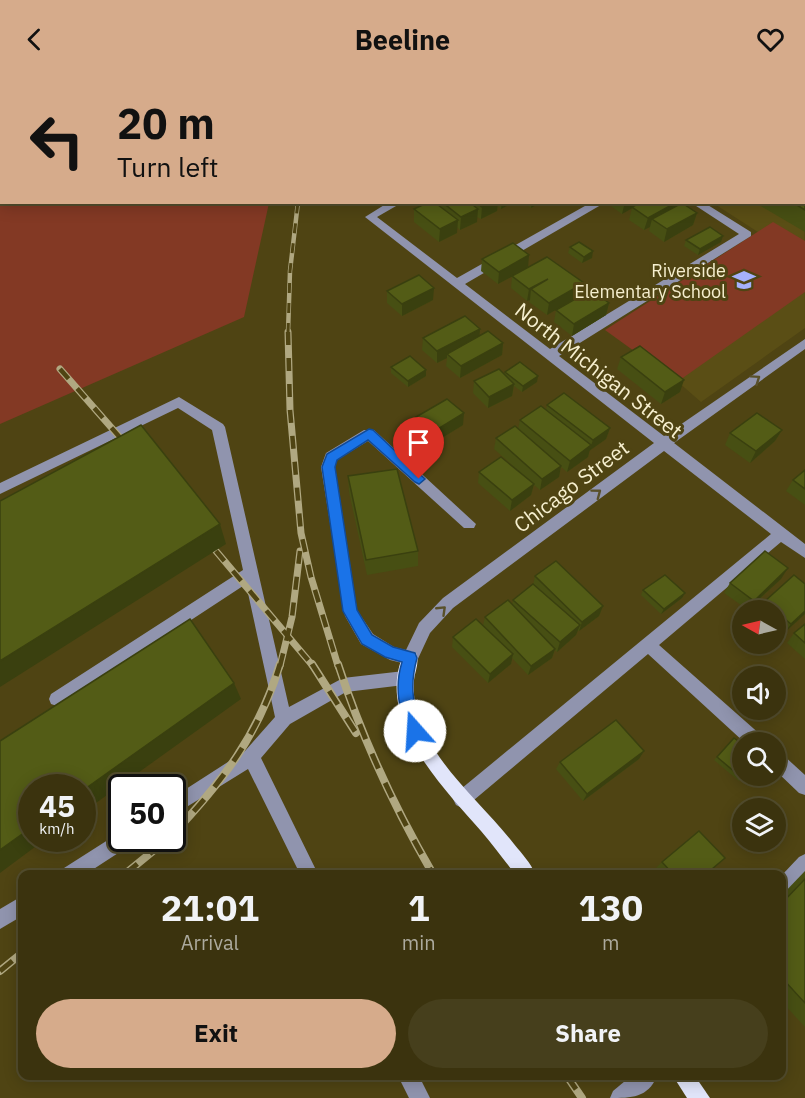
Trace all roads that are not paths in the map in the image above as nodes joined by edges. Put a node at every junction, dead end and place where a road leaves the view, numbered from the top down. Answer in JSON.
{"nodes":[{"id":1,"x":394,"y":204,"type":"edge"},
{"id":2,"x":597,"y":204,"type":"edge"},
{"id":3,"x":698,"y":204,"type":"edge"},
{"id":4,"x":456,"y":284,"type":"junction"},
{"id":5,"x":805,"y":343,"type":"edge"},
{"id":6,"x":549,"y":356,"type":"junction"},
{"id":7,"x":663,"y":444,"type":"junction"},
{"id":8,"x":0,"y":489,"type":"edge"},
{"id":9,"x":469,"y":524,"type":"dead end"},
{"id":10,"x":781,"y":534,"type":"junction"},
{"id":11,"x":803,"y":548,"type":"edge"},
{"id":12,"x":251,"y":573,"type":"junction"},
{"id":13,"x":647,"y":644,"type":"junction"},
{"id":14,"x":410,"y":658,"type":"junction"},
{"id":15,"x":404,"y":678,"type":"junction"},
{"id":16,"x":57,"y":699,"type":"dead end"},
{"id":17,"x":284,"y":719,"type":"junction"},
{"id":18,"x":745,"y":732,"type":"edge"},
{"id":19,"x":251,"y":756,"type":"junction"},
{"id":20,"x":786,"y":769,"type":"edge"},
{"id":21,"x":805,"y":787,"type":"edge"},
{"id":22,"x":186,"y":799,"type":"edge"},
{"id":23,"x":462,"y":799,"type":"junction"},
{"id":24,"x":108,"y":850,"type":"edge"},
{"id":25,"x":805,"y":863,"type":"edge"},
{"id":26,"x":76,"y":870,"type":"edge"},
{"id":27,"x":307,"y":870,"type":"edge"},
{"id":28,"x":523,"y":870,"type":"edge"},
{"id":29,"x":786,"y":884,"type":"edge"},
{"id":30,"x":18,"y":908,"type":"edge"},
{"id":31,"x":0,"y":920,"type":"edge"},
{"id":32,"x":410,"y":1080,"type":"edge"},
{"id":33,"x":642,"y":1080,"type":"edge"},
{"id":34,"x":686,"y":1080,"type":"edge"},
{"id":35,"x":420,"y":1098,"type":"edge"},
{"id":36,"x":620,"y":1098,"type":"edge"},
{"id":37,"x":700,"y":1098,"type":"edge"}],
"edges":[{"from":1,"to":4,"type":"street","name":"North Michigan Street"},
{"from":2,"to":4,"type":"street"},
{"from":3,"to":6,"type":"street"},
{"from":4,"to":6,"type":"street","name":"North Michigan Street"},
{"from":7,"to":5,"type":"street","name":"Chicago Street","one_way":true},
{"from":6,"to":7,"type":"street","name":"North Michigan Street"},
{"from":7,"to":10,"type":"street","name":"North Michigan Street"},
{"from":14,"to":7,"type":"street","name":"Chicago Street","one_way":true},
{"from":8,"to":12,"type":"street"},
{"from":9,"to":14,"type":"street"},
{"from":10,"to":11,"type":"street","name":"North Michigan Street"},
{"from":10,"to":13,"type":"street"},
{"from":12,"to":16,"type":"street"},
{"from":12,"to":17,"type":"street"},
{"from":13,"to":18,"type":"street"},
{"from":13,"to":23,"type":"street"},
{"from":14,"to":15,"type":"main road"},
{"from":15,"to":17,"type":"street"},
{"from":15,"to":23,"type":"main road"},
{"from":17,"to":19,"type":"street"},
{"from":19,"to":22,"type":"street"},
{"from":19,"to":27,"type":"street"},
{"from":20,"to":21,"type":"street"},
{"from":23,"to":28,"type":"main road"},
{"from":24,"to":26,"type":"street"},
{"from":25,"to":29,"type":"street"},
{"from":30,"to":31,"type":"street"},
{"from":32,"to":35,"type":"street"},
{"from":33,"to":36,"type":"street"},
{"from":34,"to":37,"type":"main road"}]}
